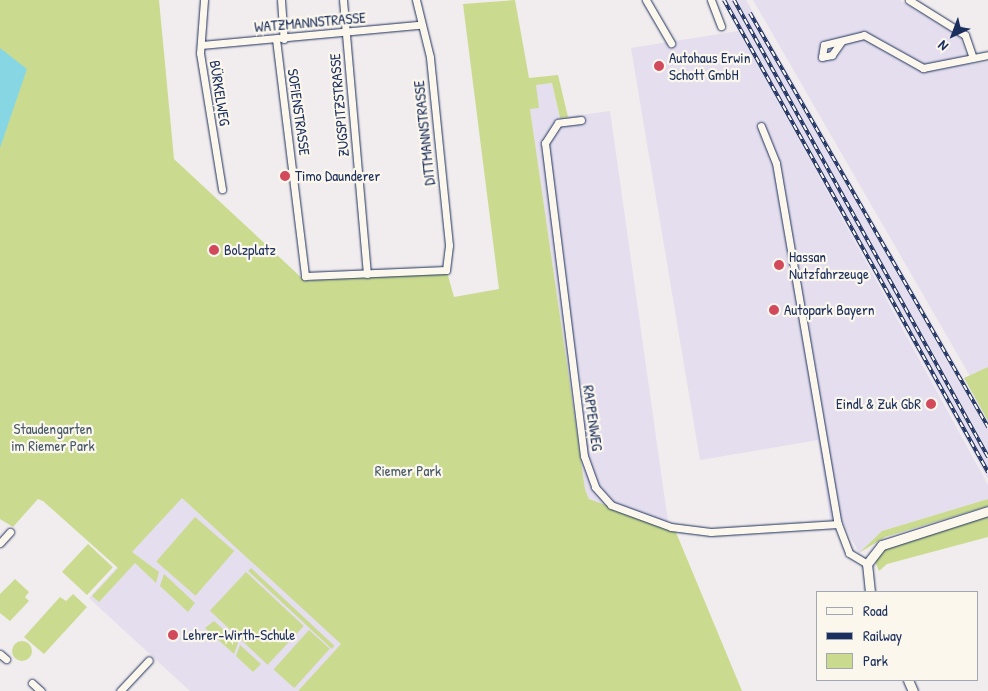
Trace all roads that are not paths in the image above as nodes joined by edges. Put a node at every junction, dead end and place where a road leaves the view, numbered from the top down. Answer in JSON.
{"nodes":[{"id":1,"x":204,"y":0,"type":"edge"},
{"id":2,"x":281,"y":0,"type":"edge"},
{"id":3,"x":343,"y":0,"type":"edge"},
{"id":4,"x":416,"y":0,"type":"edge"},
{"id":5,"x":646,"y":0,"type":"edge"},
{"id":6,"x":711,"y":0,"type":"edge"},
{"id":7,"x":909,"y":0,"type":"edge"},
{"id":8,"x":419,"y":24,"type":"junction"},
{"id":9,"x":721,"y":26,"type":"dead end"},
{"id":10,"x":346,"y":33,"type":"junction"},
{"id":11,"x":284,"y":38,"type":"junction"},
{"id":12,"x":276,"y":40,"type":"junction"},
{"id":13,"x":841,"y":42,"type":"dead end"},
{"id":14,"x":671,"y":44,"type":"dead end"},
{"id":15,"x":202,"y":45,"type":"junction"},
{"id":16,"x":988,"y":55,"type":"edge"},
{"id":17,"x":973,"y":58,"type":"junction"},
{"id":18,"x":581,"y":120,"type":"dead end"},
{"id":19,"x":760,"y":126,"type":"dead end"},
{"id":20,"x":222,"y":189,"type":"dead end"},
{"id":21,"x":367,"y":274,"type":"junction"},
{"id":22,"x":988,"y":511,"type":"edge"},
{"id":23,"x":838,"y":524,"type":"junction"},
{"id":24,"x":10,"y":532,"type":"dead end"},
{"id":25,"x":0,"y":543,"type":"edge"},
{"id":26,"x":867,"y":564,"type":"junction"},
{"id":27,"x":870,"y":591,"type":"edge"},
{"id":28,"x":149,"y":660,"type":"dead end"},
{"id":29,"x":32,"y":683,"type":"dead end"},
{"id":30,"x":41,"y":691,"type":"edge"},
{"id":31,"x":120,"y":691,"type":"edge"}],
"edges":[{"from":1,"to":15,"type":"street","name":"BÜRKELWEG"},
{"from":2,"to":11,"type":"street"},
{"from":3,"to":10,"type":"street","name":"ZUGSPITZSTRASSE"},
{"from":4,"to":8,"type":"street","name":"DITTMANNSTRASSE"},
{"from":5,"to":14,"type":"street"},
{"from":6,"to":9,"type":"street"},
{"from":7,"to":17,"type":"street"},
{"from":8,"to":10,"type":"street","name":"WATZMANNSTRASSE"},
{"from":8,"to":21,"type":"street","name":"DITTMANNSTRASSE"},
{"from":10,"to":11,"type":"street","name":"WATZMANNSTRASSE"},
{"from":10,"to":21,"type":"street","name":"ZUGSPITZSTRASSE"},
{"from":11,"to":12,"type":"street","name":"WATZMANNSTRASSE"},
{"from":12,"to":15,"type":"street","name":"WATZMANNSTRASSE"},
{"from":12,"to":21,"type":"street","name":"SOFIENSTRASSE"},
{"from":13,"to":17,"type":"street"},
{"from":15,"to":20,"type":"street","name":"BÜRKELWEG"},
{"from":16,"to":17,"type":"street"},
{"from":18,"to":23,"type":"street","name":"RAPPENWEG"},
{"from":19,"to":23,"type":"street"},
{"from":22,"to":26,"type":"street"},
{"from":23,"to":26,"type":"street"},
{"from":24,"to":25,"type":"street"},
{"from":26,"to":27,"type":"street"},
{"from":28,"to":31,"type":"street"},
{"from":29,"to":30,"type":"street"}]}
